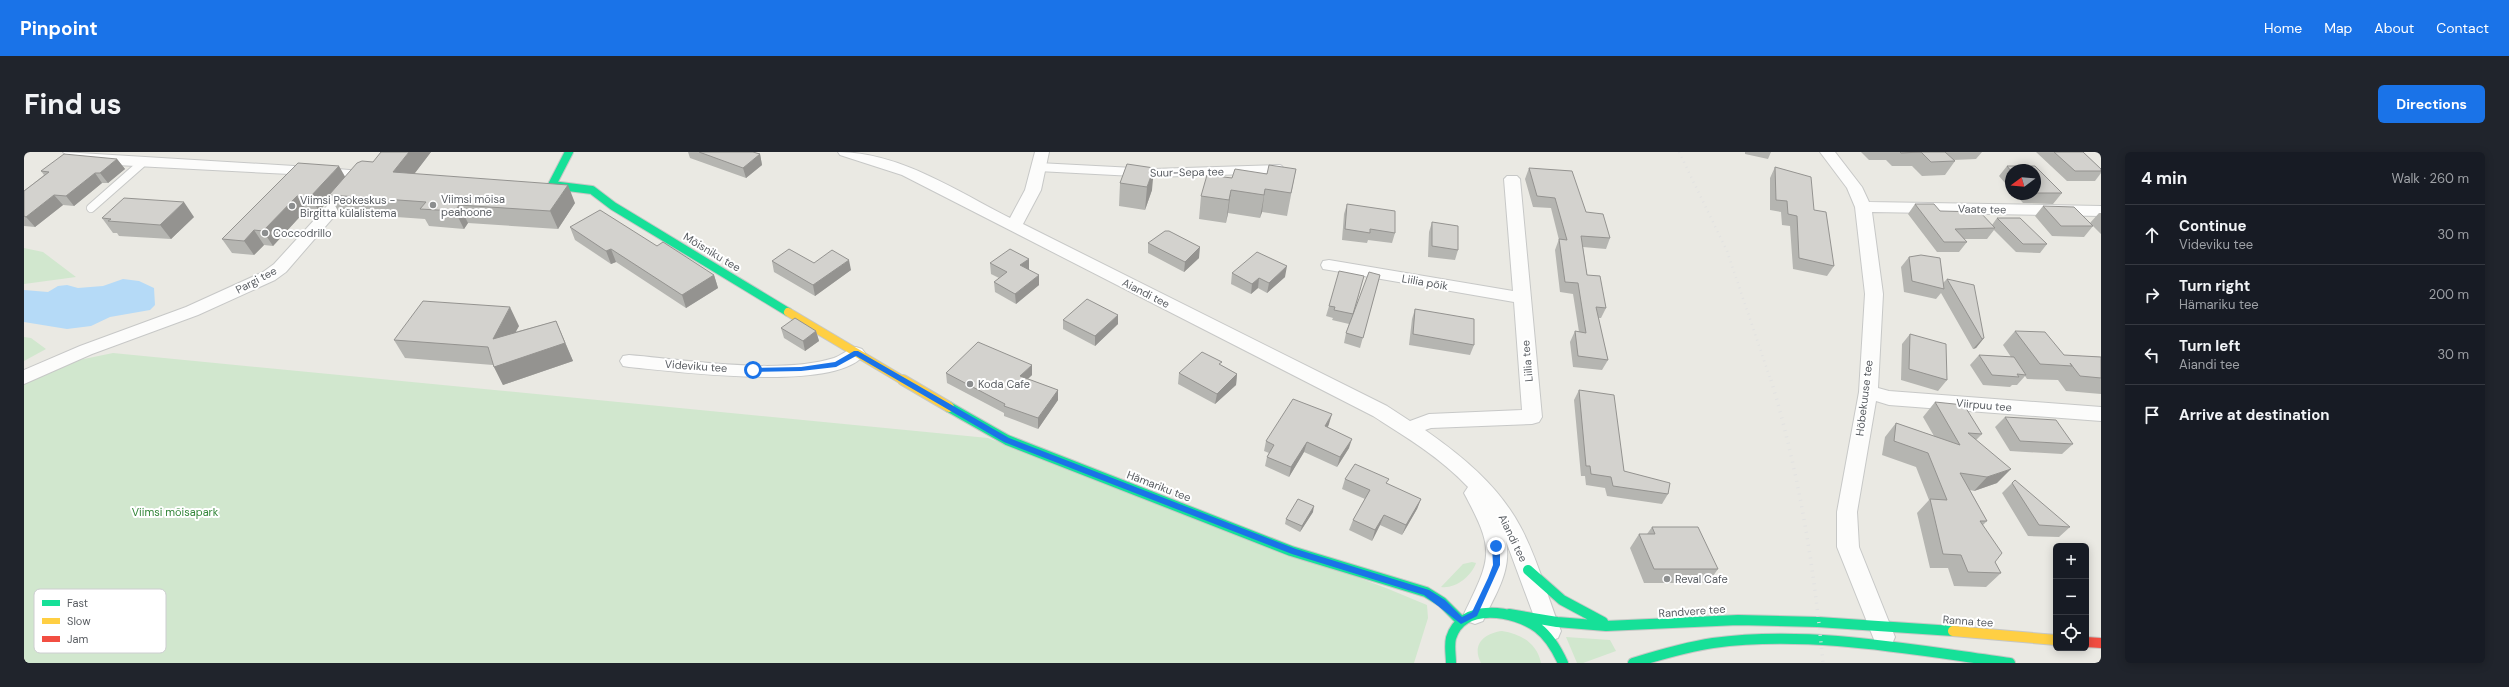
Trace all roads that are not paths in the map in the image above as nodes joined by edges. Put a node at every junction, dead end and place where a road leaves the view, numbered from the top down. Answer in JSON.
{"nodes":[{"id":1,"x":70,"y":152,"type":"edge"},
{"id":2,"x":569,"y":152,"type":"edge"},
{"id":3,"x":845,"y":152,"type":"edge"},
{"id":4,"x":1042,"y":152,"type":"edge"},
{"id":5,"x":1827,"y":152,"type":"edge"},
{"id":6,"x":140,"y":164,"type":"junction"},
{"id":7,"x":1038,"y":167,"type":"junction"},
{"id":8,"x":1288,"y":169,"type":"edge"},
{"id":9,"x":1512,"y":179,"type":"dead end"},
{"id":10,"x":1864,"y":206,"type":"junction"},
{"id":11,"x":91,"y":208,"type":"dead end"},
{"id":12,"x":2101,"y":211,"type":"edge"},
{"id":13,"x":1014,"y":226,"type":"junction"},
{"id":14,"x":1329,"y":265,"type":"dead end"},
{"id":15,"x":1521,"y":298,"type":"junction"},
{"id":16,"x":856,"y":353,"type":"junction"},
{"id":17,"x":629,"y":361,"type":"dead end"},
{"id":18,"x":24,"y":378,"type":"edge"},
{"id":19,"x":1868,"y":392,"type":"junction"},
{"id":20,"x":2101,"y":414,"type":"edge"},
{"id":21,"x":1408,"y":428,"type":"junction"},
{"id":22,"x":1438,"y":451,"type":"junction"},
{"id":23,"x":1528,"y":570,"type":"junction"},
{"id":24,"x":1509,"y":614,"type":"junction"},
{"id":25,"x":1468,"y":617,"type":"junction"},
{"id":26,"x":1545,"y":621,"type":"junction"},
{"id":27,"x":1611,"y":626,"type":"junction"},
{"id":28,"x":1878,"y":626,"type":"junction"},
{"id":29,"x":1451,"y":633,"type":"junction"},
{"id":30,"x":2053,"y":640,"type":"edge"},
{"id":31,"x":2089,"y":642,"type":"edge"},
{"id":32,"x":2101,"y":643,"type":"edge"},
{"id":33,"x":1888,"y":648,"type":"junction"},
{"id":34,"x":1442,"y":651,"type":"dead end"},
{"id":35,"x":1560,"y":655,"type":"edge"},
{"id":36,"x":1451,"y":663,"type":"edge"},
{"id":37,"x":1633,"y":663,"type":"edge"},
{"id":38,"x":2010,"y":663,"type":"edge"}],
"edges":[{"from":1,"to":6,"type":"street","name":"Pargi tee"},
{"from":2,"to":16,"type":"street","name":"Mõisniku tee"},
{"from":3,"to":13,"type":"street","name":"Aiandi tee"},
{"from":4,"to":7,"type":"street"},
{"from":5,"to":10,"type":"street","name":"Hõbekuuse tee"},
{"from":6,"to":11,"type":"lane"},
{"from":6,"to":18,"type":"street","name":"Pargi tee"},
{"from":7,"to":8,"type":"lane","name":"Suur-Sepa tee"},
{"from":7,"to":13,"type":"street"},
{"from":9,"to":15,"type":"street","name":"Liilia tee"},
{"from":10,"to":12,"type":"street","name":"Vaate tee"},
{"from":10,"to":19,"type":"street","name":"Hõbekuuse tee"},
{"from":13,"to":21,"type":"street","name":"Aiandi tee"},
{"from":14,"to":15,"type":"street","name":"Liilia põik"},
{"from":15,"to":21,"type":"street","name":"Liilia tee"},
{"from":16,"to":17,"type":"street","name":"Videviku tee"},
{"from":16,"to":25,"type":"street","name":"Hämariku tee"},
{"from":19,"to":20,"type":"street","name":"Viirpuu tee"},
{"from":19,"to":28,"type":"street","name":"Hõbekuuse tee"},
{"from":21,"to":22,"type":"street","name":"Aiandi tee"},
{"from":22,"to":23,"type":"street","name":"Aiandi tee"},
{"from":22,"to":25,"type":"street","name":"Aiandi tee"},
{"from":23,"to":26,"type":"street","name":"Aiandi tee"},
{"from":23,"to":27,"type":"street"},
{"from":24,"to":25,"type":"street"},
{"from":24,"to":26,"type":"street","name":"Randvere tee"},
{"from":24,"to":35,"type":"street"},
{"from":25,"to":29,"type":"street"},
{"from":26,"to":27,"type":"street","name":"Randvere tee"},
{"from":26,"to":35,"type":"street","name":"Aiandi tee"},
{"from":27,"to":28,"type":"street","name":"Randvere tee"},
{"from":28,"to":30,"type":"street","name":"Ranna tee"},
{"from":28,"to":33,"type":"street","name":"Hõbekuuse tee"},
{"from":29,"to":34,"type":"street"},
{"from":29,"to":36,"type":"street"},
{"from":31,"to":32,"type":"street"},
{"from":33,"to":37,"type":"street"},
{"from":33,"to":38,"type":"street"}]}
